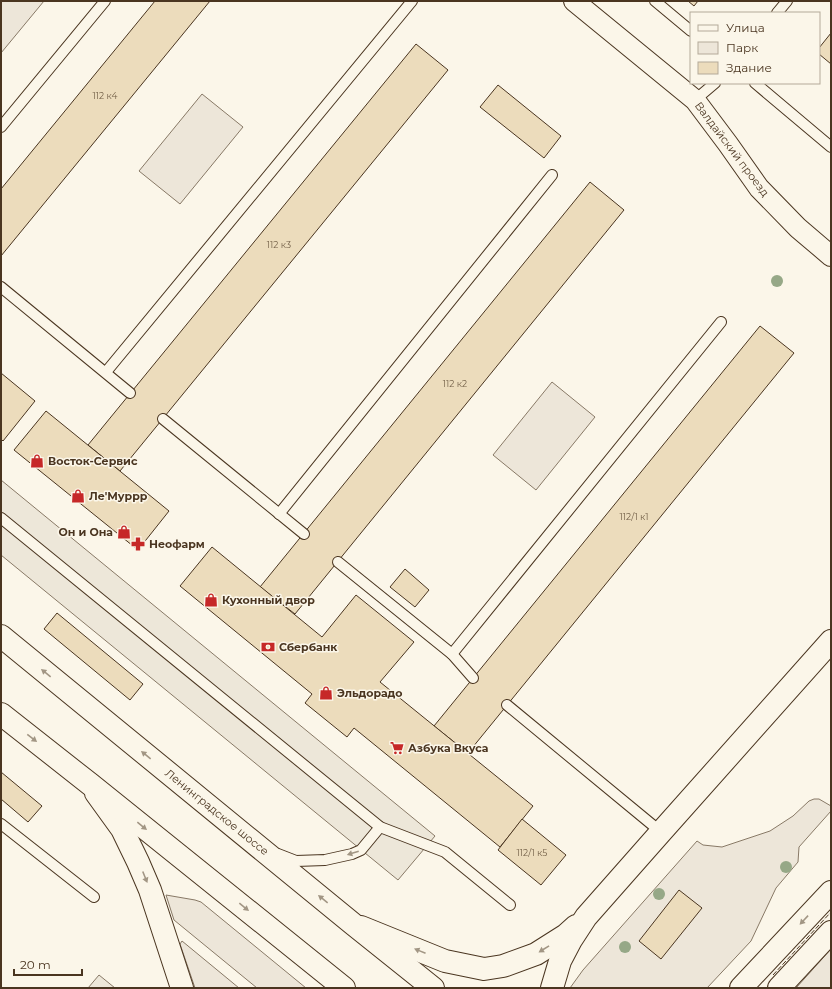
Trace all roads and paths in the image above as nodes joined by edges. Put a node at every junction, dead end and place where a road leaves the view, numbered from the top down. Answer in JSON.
{"nodes":[{"id":1,"x":105,"y":1,"type":"edge"},
{"id":2,"x":412,"y":1,"type":"edge"},
{"id":3,"x":574,"y":1,"type":"edge"},
{"id":4,"x":655,"y":1,"type":"edge"},
{"id":5,"x":787,"y":1,"type":"edge"},
{"id":6,"x":778,"y":12,"type":"edge"},
{"id":7,"x":690,"y":30,"type":"edge"},
{"id":8,"x":714,"y":84,"type":"edge"},
{"id":9,"x":756,"y":84,"type":"edge"},
{"id":10,"x":695,"y":100,"type":"junction"},
{"id":11,"x":1,"y":127,"type":"edge"},
{"id":12,"x":831,"y":147,"type":"edge"},
{"id":13,"x":552,"y":175,"type":"dead end"},
{"id":14,"x":831,"y":256,"type":"edge"},
{"id":15,"x":1,"y":287,"type":"edge"},
{"id":16,"x":721,"y":322,"type":"dead end"},
{"id":17,"x":106,"y":372,"type":"junction"},
{"id":18,"x":130,"y":393,"type":"dead end"},
{"id":19,"x":163,"y":419,"type":"dead end"},
{"id":20,"x":279,"y":514,"type":"junction"},
{"id":21,"x":1,"y":518,"type":"edge"},
{"id":22,"x":304,"y":534,"type":"dead end"},
{"id":23,"x":338,"y":562,"type":"dead end"},
{"id":24,"x":1,"y":636,"type":"edge"},
{"id":25,"x":828,"y":646,"type":"edge"},
{"id":26,"x":452,"y":654,"type":"junction"},
{"id":27,"x":473,"y":678,"type":"dead end"},
{"id":28,"x":507,"y":705,"type":"dead end"},
{"id":29,"x":1,"y":714,"type":"edge"},
{"id":30,"x":90,"y":784,"type":"junction"},
{"id":31,"x":1,"y":824,"type":"edge"},
{"id":32,"x":380,"y":827,"type":"junction"},
{"id":33,"x":661,"y":832,"type":"junction"},
{"id":34,"x":259,"y":847,"type":"junction"},
{"id":35,"x":831,"y":892,"type":"edge"},
{"id":36,"x":94,"y":897,"type":"dead end"},
{"id":37,"x":510,"y":905,"type":"dead end"},
{"id":38,"x":586,"y":917,"type":"junction"},
{"id":39,"x":353,"y":924,"type":"junction"},
{"id":40,"x":831,"y":932,"type":"edge"},
{"id":41,"x":182,"y":988,"type":"edge"},
{"id":42,"x":344,"y":988,"type":"edge"},
{"id":43,"x":433,"y":988,"type":"edge"},
{"id":44,"x":552,"y":988,"type":"edge"},
{"id":45,"x":741,"y":988,"type":"edge"},
{"id":46,"x":779,"y":988,"type":"edge"}],
"edges":[{"from":1,"to":11,"type":"lane"},
{"from":2,"to":17,"type":"lane"},
{"from":3,"to":10,"type":"street","name":"Валдайский проезд"},
{"from":4,"to":7,"type":"lane"},
{"from":5,"to":6,"type":"lane"},
{"from":8,"to":10,"type":"lane"},
{"from":9,"to":12,"type":"lane"},
{"from":10,"to":14,"type":"street","name":"Валдайский проезд"},
{"from":13,"to":20,"type":"lane"},
{"from":15,"to":17,"type":"lane"},
{"from":16,"to":26,"type":"lane"},
{"from":17,"to":18,"type":"lane"},
{"from":19,"to":20,"type":"lane"},
{"from":20,"to":22,"type":"lane"},
{"from":21,"to":32,"type":"lane"},
{"from":23,"to":26,"type":"lane"},
{"from":34,"to":24,"type":"main road","name":"Ленинградское шоссе","one_way":true},
{"from":25,"to":33,"type":"main road"},
{"from":26,"to":27,"type":"lane"},
{"from":28,"to":33,"type":"lane"},
{"from":29,"to":30,"type":"main road","one_way":true},
{"from":30,"to":41,"type":"main road","one_way":true},
{"from":30,"to":42,"type":"main road","one_way":true},
{"from":31,"to":36,"type":"lane"},
{"from":32,"to":34,"type":"lane","one_way":true},
{"from":32,"to":37,"type":"lane"},
{"from":33,"to":38,"type":"main road"},
{"from":39,"to":34,"type":"main road","name":"Ленинградское шоссе","one_way":true},
{"from":35,"to":45,"type":"main road","one_way":true},
{"from":38,"to":39,"type":"main road","one_way":true},
{"from":38,"to":44,"type":"main road"},
{"from":39,"to":43,"type":"main road","name":"Ленинградское шоссе"},
{"from":40,"to":46,"type":"main road"}]}
